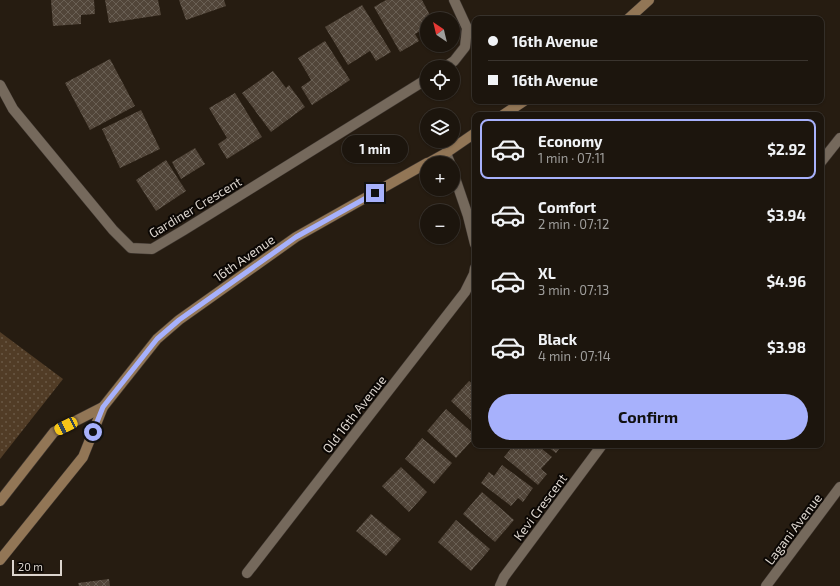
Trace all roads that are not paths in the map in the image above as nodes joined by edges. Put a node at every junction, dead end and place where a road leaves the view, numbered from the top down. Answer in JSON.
{"nodes":[{"id":1,"x":454,"y":0,"type":"edge"},
{"id":2,"x":649,"y":0,"type":"edge"},
{"id":3,"x":631,"y":16,"type":"edge"},
{"id":4,"x":455,"y":60,"type":"edge"},
{"id":5,"x":420,"y":83,"type":"edge"},
{"id":6,"x":0,"y":85,"type":"edge"},
{"id":7,"x":520,"y":104,"type":"edge"},
{"id":8,"x":508,"y":112,"type":"edge"},
{"id":9,"x":472,"y":135,"type":"edge"},
{"id":10,"x":840,"y":138,"type":"edge"},
{"id":11,"x":446,"y":152,"type":"junction"},
{"id":12,"x":439,"y":156,"type":"edge"},
{"id":13,"x":447,"y":156,"type":"edge"},
{"id":14,"x":824,"y":158,"type":"edge"},
{"id":15,"x":420,"y":167,"type":"edge"},
{"id":16,"x":460,"y":193,"type":"edge"},
{"id":17,"x":472,"y":232,"type":"edge"},
{"id":18,"x":472,"y":278,"type":"edge"},
{"id":19,"x":103,"y":407,"type":"junction"},
{"id":20,"x":600,"y":448,"type":"edge"},
{"id":21,"x":840,"y":487,"type":"edge"},
{"id":22,"x":0,"y":501,"type":"edge"},
{"id":23,"x":0,"y":560,"type":"edge"},
{"id":24,"x":247,"y":573,"type":"dead end"},
{"id":25,"x":500,"y":586,"type":"edge"},
{"id":26,"x":766,"y":586,"type":"edge"}],
"edges":[{"from":1,"to":4,"type":"street"},
{"from":2,"to":3,"type":"main road"},
{"from":5,"to":6,"type":"street","name":"Gardiner Crescent"},
{"from":7,"to":8,"type":"main road"},
{"from":9,"to":11,"type":"main road","name":"16th Avenue"},
{"from":10,"to":14,"type":"street"},
{"from":11,"to":12,"type":"main road","name":"16th Avenue"},
{"from":11,"to":13,"type":"street"},
{"from":15,"to":19,"type":"main road","name":"16th Avenue"},
{"from":16,"to":17,"type":"street"},
{"from":18,"to":24,"type":"street","name":"Old 16th Avenue"},
{"from":19,"to":22,"type":"main road","name":"16th Avenue"},
{"from":19,"to":23,"type":"main road","name":"16th Avenue"},
{"from":20,"to":25,"type":"street","name":"Kevi Crescent"},
{"from":21,"to":26,"type":"street","name":"Lagani Avenue"}]}
